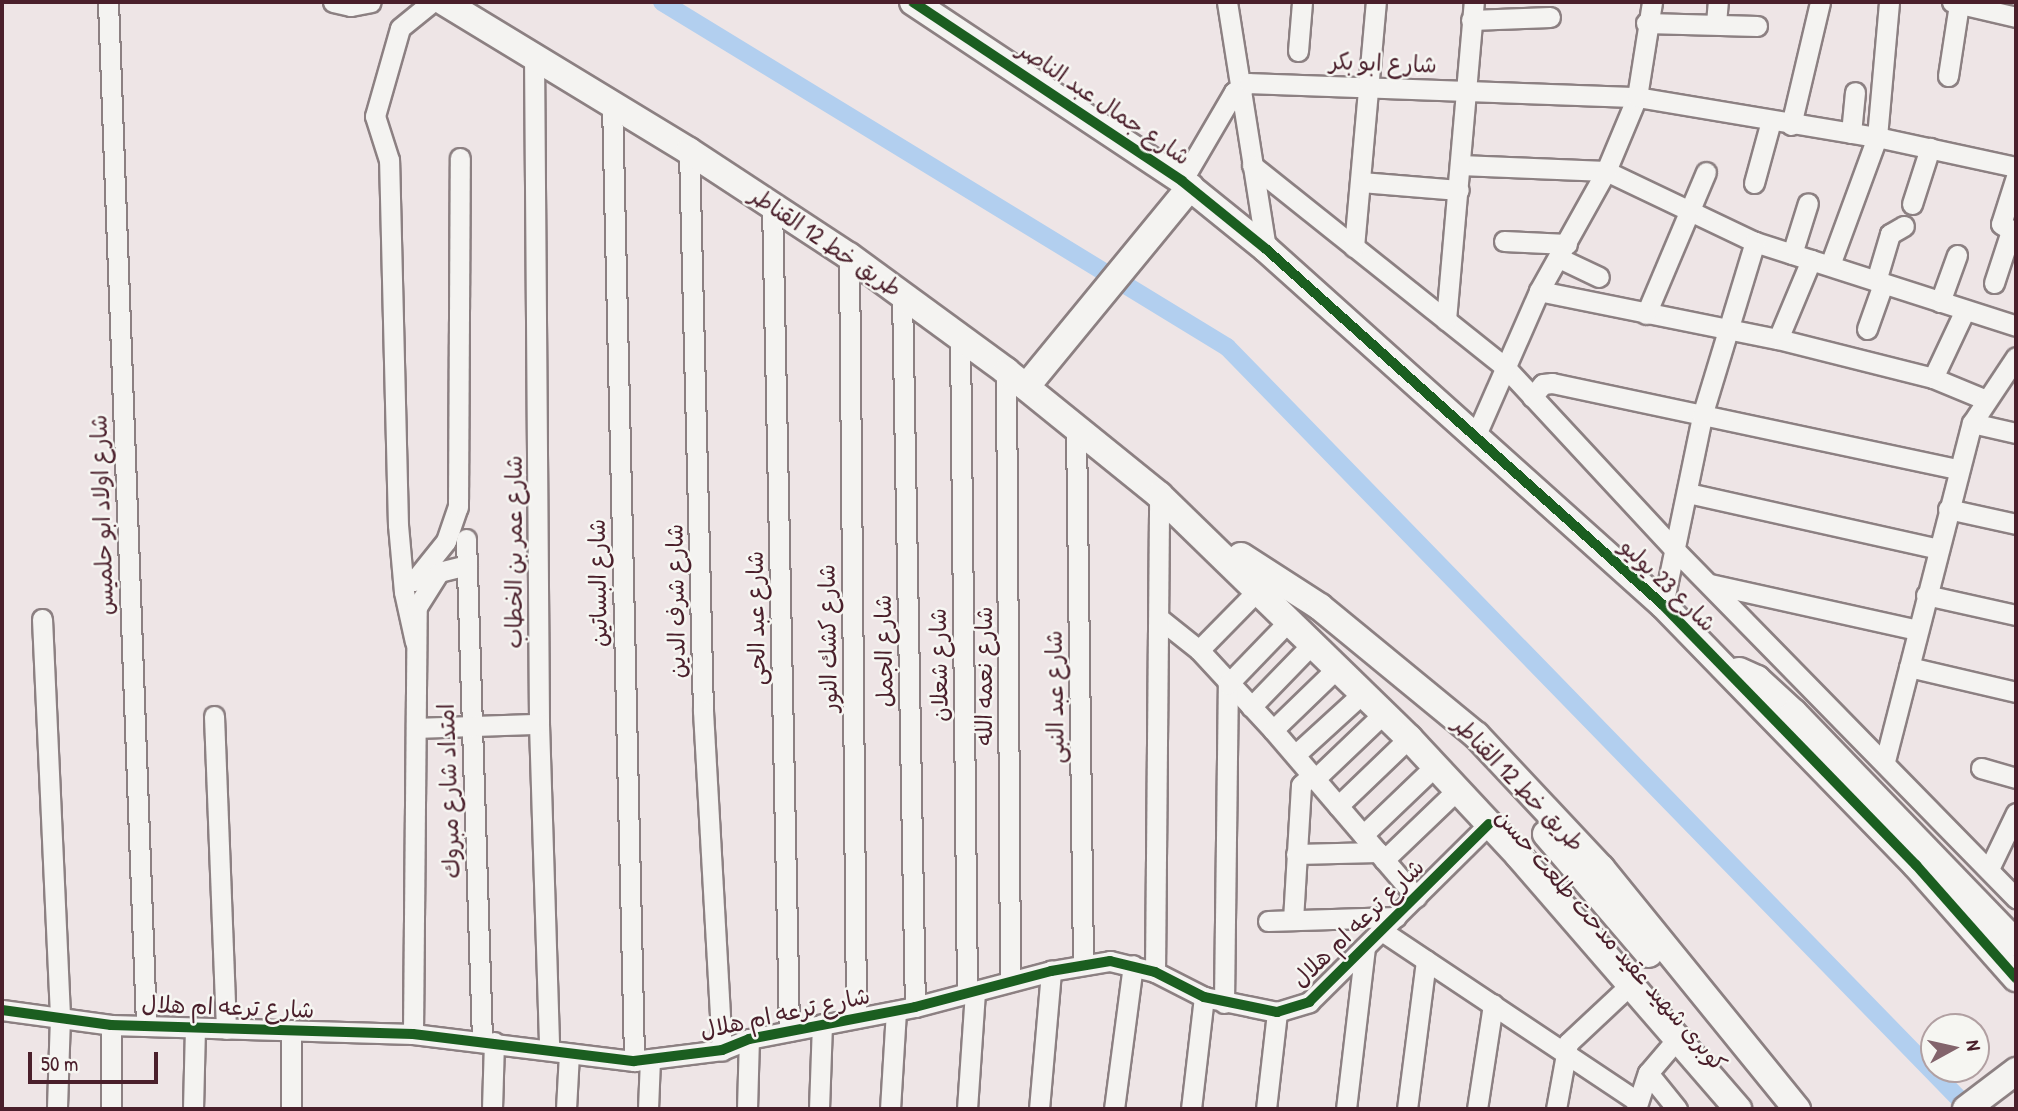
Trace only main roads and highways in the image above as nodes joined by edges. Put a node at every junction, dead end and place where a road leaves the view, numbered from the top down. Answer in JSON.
{"nodes":[{"id":1,"x":444,"y":2,"type":"edge"},
{"id":2,"x":913,"y":2,"type":"edge"},
{"id":3,"x":1186,"y":184,"type":"junction"},
{"id":4,"x":1266,"y":249,"type":"joint"},
{"id":5,"x":1016,"y":379,"type":"junction"},
{"id":6,"x":1253,"y":577,"type":"junction"},
{"id":7,"x":1722,"y":666,"type":"junction"},
{"id":8,"x":1492,"y":799,"type":"junction"},
{"id":9,"x":2016,"y":943,"type":"edge"},
{"id":10,"x":2016,"y":978,"type":"edge"},
{"id":11,"x":2016,"y":1071,"type":"edge"},
{"id":12,"x":2016,"y":1087,"type":"edge"},
{"id":13,"x":1738,"y":1109,"type":"edge"},
{"id":14,"x":1757,"y":1109,"type":"edge"},
{"id":15,"x":1782,"y":1109,"type":"edge"},
{"id":16,"x":1797,"y":1109,"type":"edge"},
{"id":17,"x":1966,"y":1109,"type":"edge"},
{"id":18,"x":1985,"y":1109,"type":"edge"}],
"edges":[{"from":1,"to":5,"type":"main road","name":"طريق خط 12 القناطر"},
{"from":2,"to":3,"type":"main road","name":"شارع جمال عبد الناصر"},
{"from":3,"to":4,"type":"main road","name":"شارع جمال عبد الناصر"},
{"from":3,"to":5,"type":"main road"},
{"from":4,"to":7,"type":"main road","name":"شارع 23 يوليو"},
{"from":5,"to":6,"type":"main road","name":"طريق خط 12 القناطر"},
{"from":6,"to":8,"type":"main road","name":"كوبرى شهيد عقيد مدحت طلعت حسن"},
{"from":6,"to":8,"type":"main road","name":"طريق خط 12 القناطر"},
{"from":6,"to":16,"type":"main road","name":"طريق خط 12 القناطر"},
{"from":7,"to":9,"type":"main road"},
{"from":7,"to":10,"type":"main road","name":"شارع 23 يوليو"},
{"from":8,"to":13,"type":"main road","name":"طريق خط 12 القناطر"},
{"from":8,"to":14,"type":"main road","name":"كوبرى شهيد عقيد مدحت طلعت حسن"},
{"from":8,"to":15,"type":"main road","name":"كوبرى شهيد عقيد مدحت طلعت حسن"},
{"from":11,"to":17,"type":"main road"},
{"from":12,"to":18,"type":"main road"}]}
